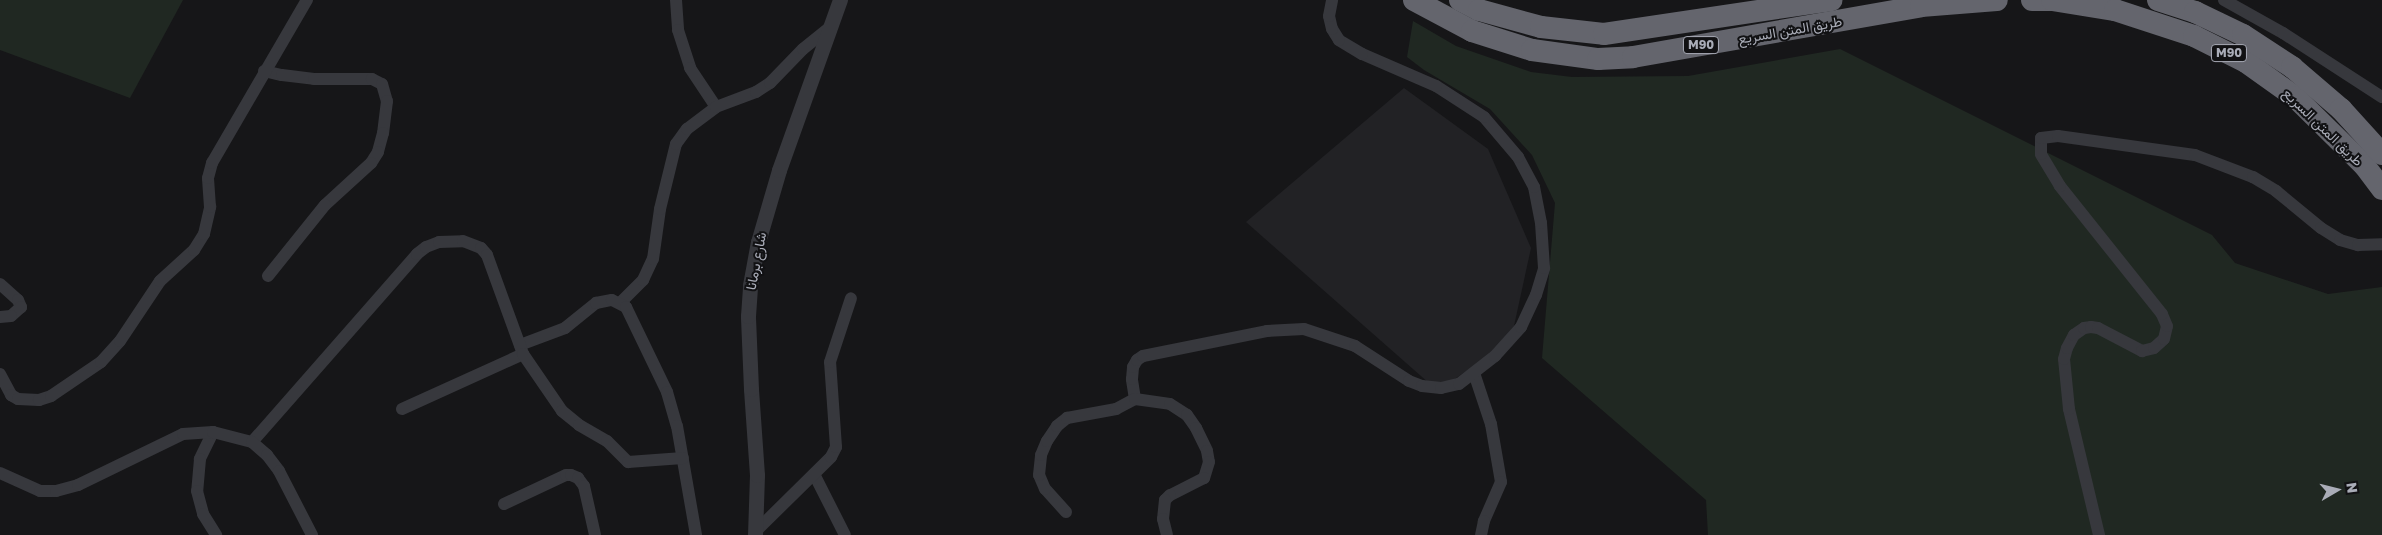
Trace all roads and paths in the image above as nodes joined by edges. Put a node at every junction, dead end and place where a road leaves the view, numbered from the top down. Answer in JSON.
{"nodes":[{"id":1,"x":307,"y":0,"type":"edge"},
{"id":2,"x":676,"y":0,"type":"edge"},
{"id":3,"x":840,"y":0,"type":"edge"},
{"id":4,"x":1332,"y":0,"type":"edge"},
{"id":5,"x":1414,"y":0,"type":"edge"},
{"id":6,"x":1460,"y":0,"type":"edge"},
{"id":7,"x":1831,"y":0,"type":"edge"},
{"id":8,"x":1997,"y":0,"type":"edge"},
{"id":9,"x":2032,"y":0,"type":"edge"},
{"id":10,"x":2158,"y":0,"type":"edge"},
{"id":11,"x":2224,"y":0,"type":"edge"},
{"id":12,"x":831,"y":26,"type":"junction"},
{"id":13,"x":264,"y":71,"type":"junction"},
{"id":14,"x":2382,"y":97,"type":"edge"},
{"id":15,"x":716,"y":107,"type":"junction"},
{"id":16,"x":2382,"y":154,"type":"edge"},
{"id":17,"x":2382,"y":189,"type":"edge"},
{"id":18,"x":2382,"y":244,"type":"edge"},
{"id":19,"x":268,"y":276,"type":"dead end"},
{"id":20,"x":0,"y":284,"type":"edge"},
{"id":21,"x":851,"y":298,"type":"dead end"},
{"id":22,"x":620,"y":303,"type":"junction"},
{"id":23,"x":0,"y":318,"type":"edge"},
{"id":24,"x":521,"y":350,"type":"junction"},
{"id":25,"x":1474,"y":373,"type":"junction"},
{"id":26,"x":0,"y":374,"type":"edge"},
{"id":27,"x":1135,"y":399,"type":"junction"},
{"id":28,"x":402,"y":408,"type":"dead end"},
{"id":29,"x":213,"y":432,"type":"junction"},
{"id":30,"x":252,"y":442,"type":"junction"},
{"id":31,"x":683,"y":458,"type":"junction"},
{"id":32,"x":0,"y":473,"type":"edge"},
{"id":33,"x":814,"y":474,"type":"junction"},
{"id":34,"x":504,"y":504,"type":"dead end"},
{"id":35,"x":1066,"y":512,"type":"dead end"},
{"id":36,"x":755,"y":533,"type":"edge"},
{"id":37,"x":216,"y":535,"type":"edge"},
{"id":38,"x":312,"y":535,"type":"edge"},
{"id":39,"x":595,"y":535,"type":"edge"},
{"id":40,"x":696,"y":535,"type":"edge"},
{"id":41,"x":845,"y":535,"type":"edge"},
{"id":42,"x":1167,"y":535,"type":"edge"},
{"id":43,"x":1481,"y":535,"type":"edge"},
{"id":44,"x":2098,"y":535,"type":"edge"}],
"edges":[{"from":1,"to":13,"type":"street"},
{"from":2,"to":15,"type":"street"},
{"from":3,"to":12,"type":"street","name":"شارع برمانا"},
{"from":4,"to":25,"type":"street"},
{"from":5,"to":8,"type":"highway","name":"طريق المتن السريع","number":"M90"},
{"from":6,"to":7,"type":"highway","name":"طريق المتن السريع","number":"M90"},
{"from":9,"to":17,"type":"highway","name":"طريق المتن السريع","number":"M90"},
{"from":10,"to":16,"type":"highway","name":"طريق المتن السريع","number":"M90"},
{"from":11,"to":14,"type":"street"},
{"from":12,"to":15,"type":"street"},
{"from":12,"to":36,"type":"street","name":"شارع برمانا"},
{"from":13,"to":19,"type":"street"},
{"from":13,"to":26,"type":"street"},
{"from":15,"to":22,"type":"street"},
{"from":18,"to":44,"type":"street"},
{"from":20,"to":23,"type":"street"},
{"from":21,"to":33,"type":"street"},
{"from":22,"to":24,"type":"street"},
{"from":22,"to":31,"type":"street"},
{"from":24,"to":28,"type":"street"},
{"from":24,"to":30,"type":"street"},
{"from":24,"to":31,"type":"street"},
{"from":25,"to":27,"type":"street"},
{"from":25,"to":43,"type":"street"},
{"from":27,"to":35,"type":"street"},
{"from":27,"to":42,"type":"street"},
{"from":29,"to":30,"type":"street"},
{"from":29,"to":32,"type":"street"},
{"from":29,"to":37,"type":"street"},
{"from":30,"to":38,"type":"street"},
{"from":31,"to":40,"type":"street"},
{"from":33,"to":36,"type":"street"},
{"from":33,"to":41,"type":"street"},
{"from":34,"to":39,"type":"street"}]}
